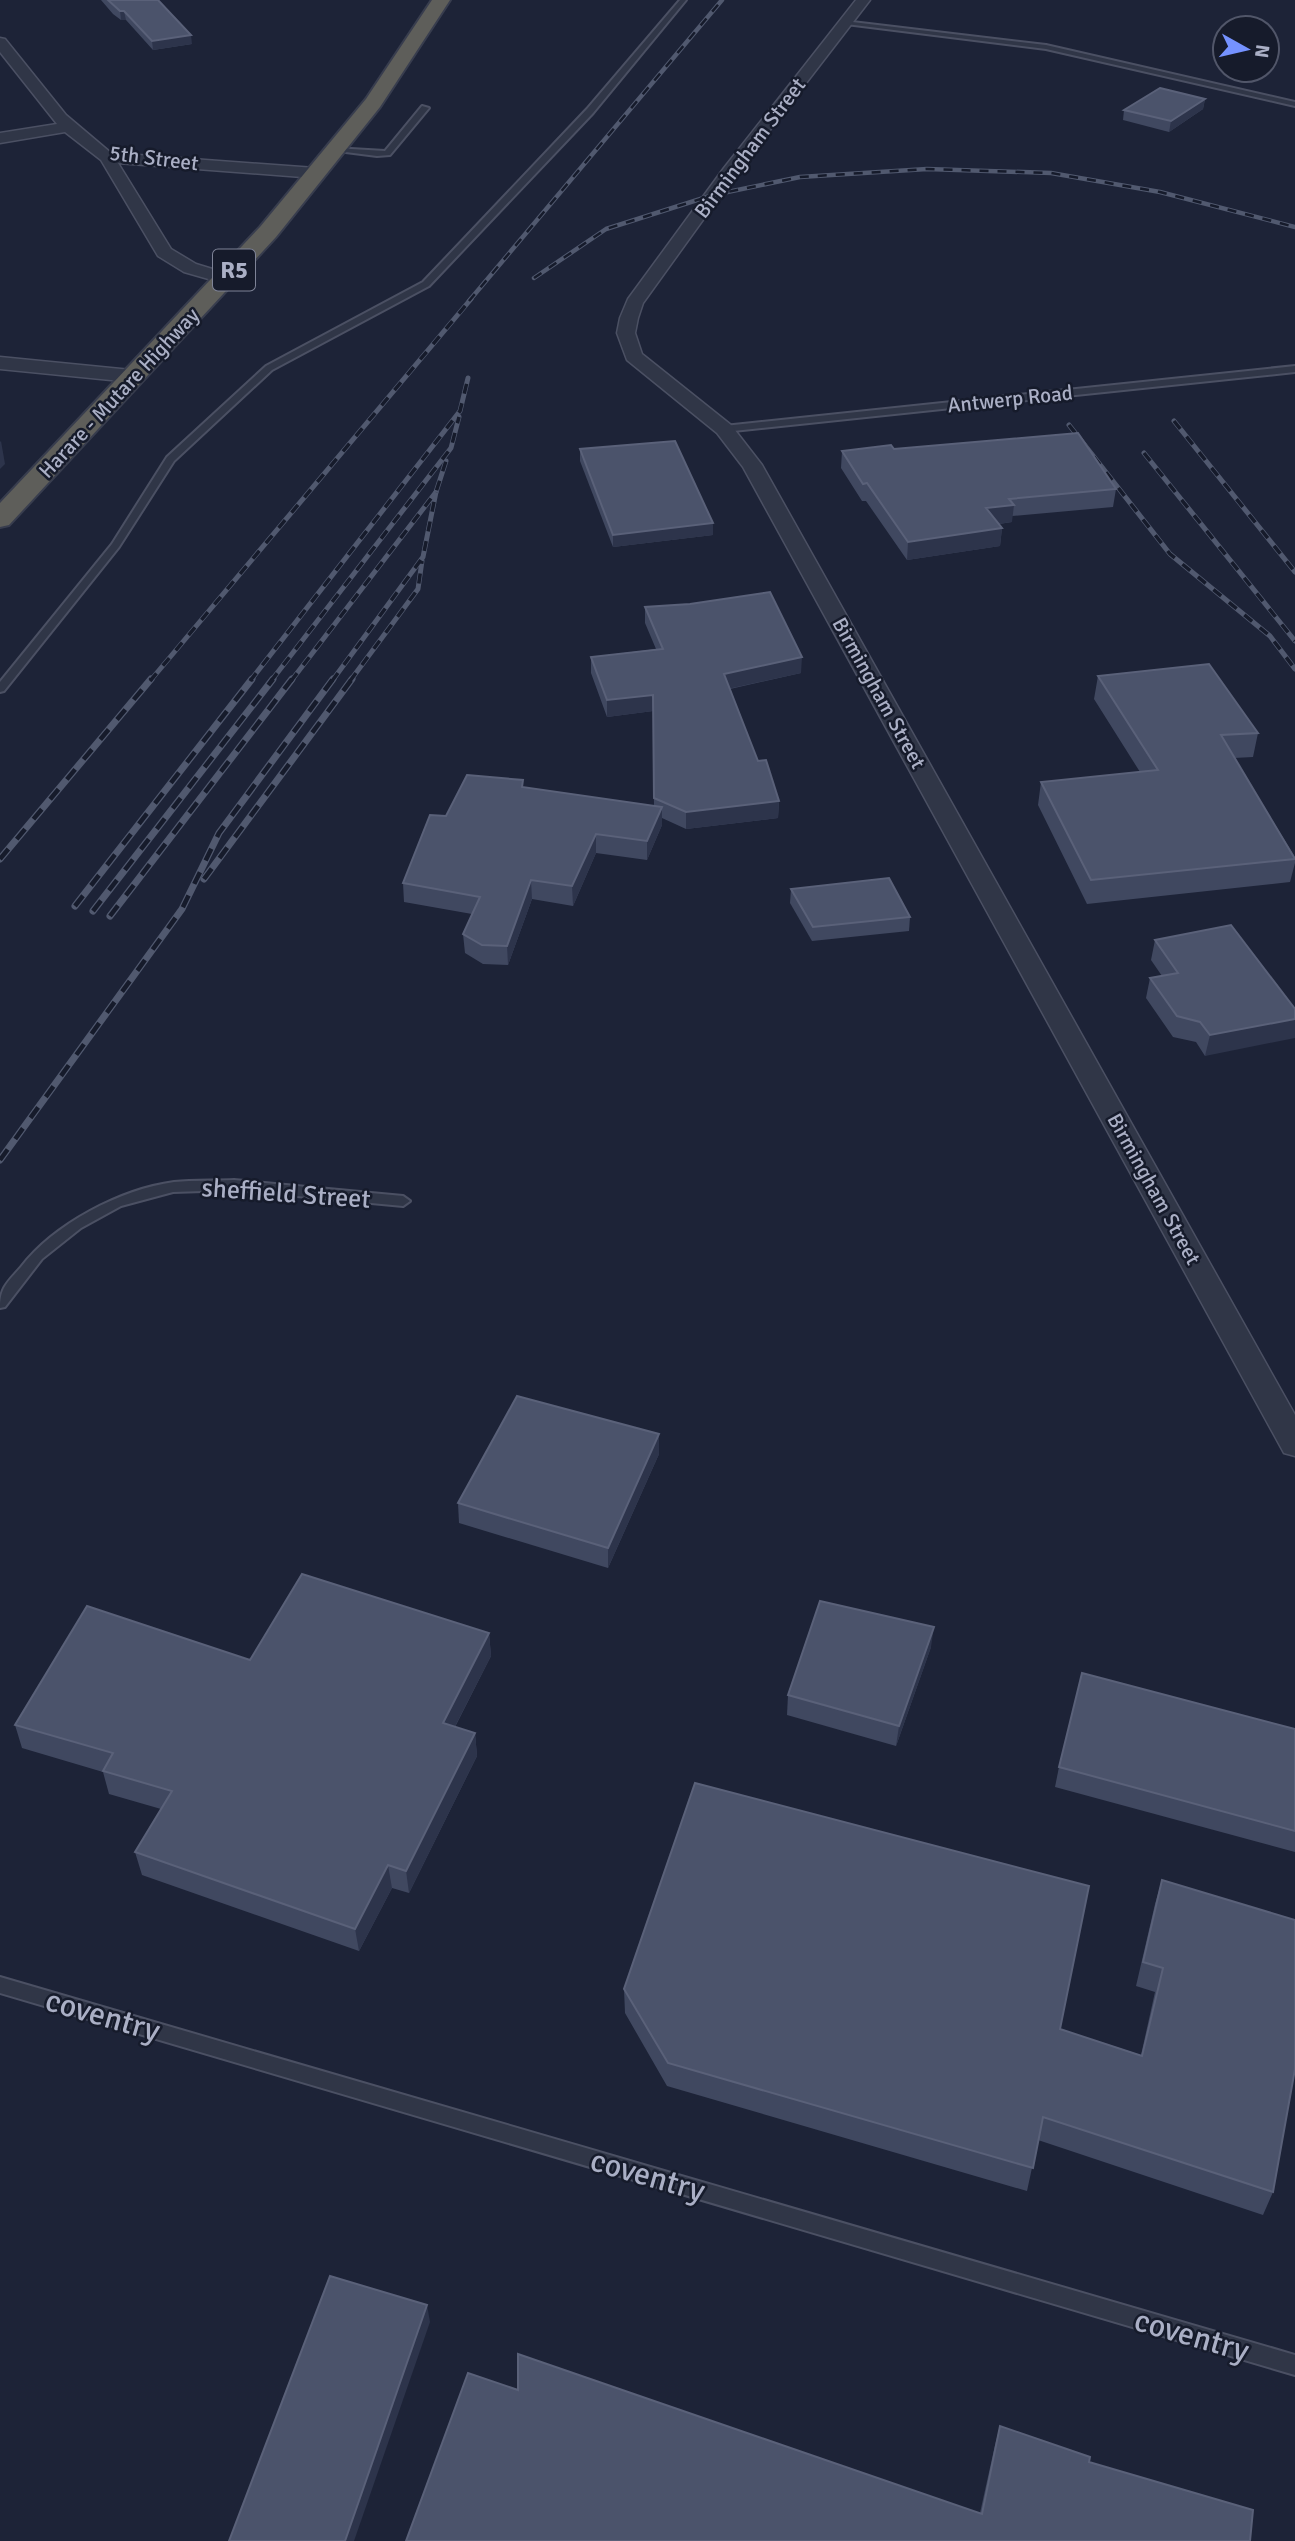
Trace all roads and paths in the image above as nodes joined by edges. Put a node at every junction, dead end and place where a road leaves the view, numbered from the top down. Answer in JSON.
{"nodes":[{"id":1,"x":441,"y":0,"type":"edge"},
{"id":2,"x":683,"y":0,"type":"edge"},
{"id":3,"x":863,"y":0,"type":"edge"},
{"id":4,"x":846,"y":22,"type":"junction"},
{"id":5,"x":0,"y":42,"type":"edge"},
{"id":6,"x":1295,"y":104,"type":"edge"},
{"id":7,"x":425,"y":108,"type":"dead end"},
{"id":8,"x":67,"y":127,"type":"junction"},
{"id":9,"x":0,"y":138,"type":"edge"},
{"id":10,"x":334,"y":150,"type":"junction"},
{"id":11,"x":107,"y":157,"type":"junction"},
{"id":12,"x":315,"y":173,"type":"junction"},
{"id":13,"x":226,"y":279,"type":"junction"},
{"id":14,"x":0,"y":363,"type":"edge"},
{"id":15,"x":1295,"y":369,"type":"edge"},
{"id":16,"x":131,"y":376,"type":"junction"},
{"id":17,"x":724,"y":429,"type":"junction"},
{"id":18,"x":0,"y":519,"type":"edge"},
{"id":19,"x":0,"y":689,"type":"edge"},
{"id":20,"x":403,"y":1201,"type":"dead end"},
{"id":21,"x":0,"y":1303,"type":"edge"},
{"id":22,"x":1295,"y":1444,"type":"edge"},
{"id":23,"x":0,"y":1985,"type":"edge"},
{"id":24,"x":1295,"y":2365,"type":"edge"}],
"edges":[{"from":1,"to":10,"type":"highway","name":"Harare - Mutare Highway","number":"R5"},
{"from":2,"to":19,"type":"lane"},
{"from":3,"to":4,"type":"street","name":"Birmingham Street"},
{"from":4,"to":6,"type":"lane"},
{"from":4,"to":17,"type":"street","name":"Birmingham Street"},
{"from":5,"to":8,"type":"street","name":"5th Street"},
{"from":7,"to":10,"type":"lane"},
{"from":8,"to":9,"type":"street"},
{"from":8,"to":11,"type":"street","name":"5th Street"},
{"from":10,"to":12,"type":"highway","name":"Harare - Mutare Highway","number":"R5"},
{"from":11,"to":12,"type":"street","name":"5th Street"},
{"from":11,"to":13,"type":"street"},
{"from":12,"to":13,"type":"highway","name":"Harare - Mutare Highway","number":"R5"},
{"from":13,"to":16,"type":"highway","name":"Harare - Mutare Highway","number":"R5"},
{"from":14,"to":16,"type":"street"},
{"from":15,"to":17,"type":"lane","name":"Antwerp Road"},
{"from":16,"to":18,"type":"highway","name":"Harare - Mutare Highway","number":"R5"},
{"from":17,"to":22,"type":"street","name":"Birmingham Street"},
{"from":20,"to":21,"type":"lane","name":"sheffield Street"},
{"from":23,"to":24,"type":"lane","name":"coventry"}]}
